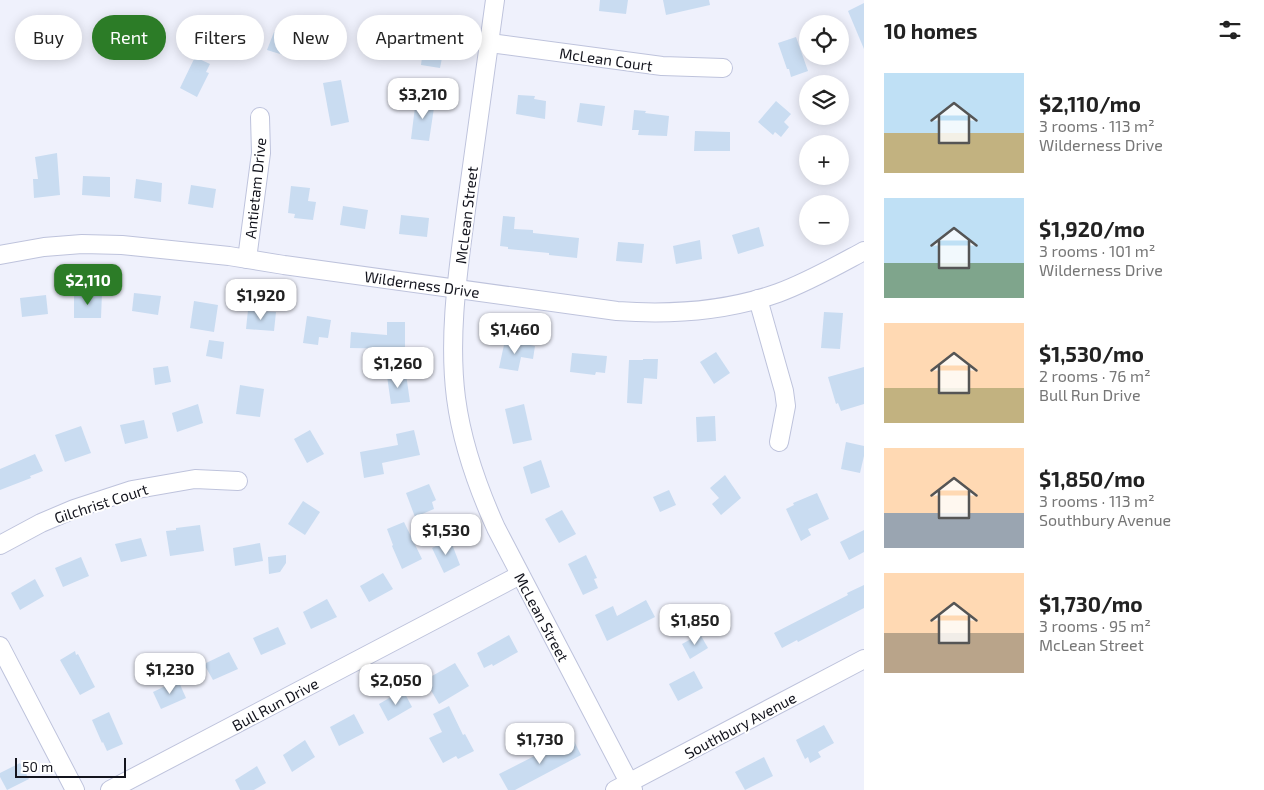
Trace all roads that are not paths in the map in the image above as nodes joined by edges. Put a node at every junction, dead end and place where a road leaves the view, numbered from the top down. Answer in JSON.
{"nodes":[{"id":1,"x":495,"y":0,"type":"edge"},
{"id":2,"x":490,"y":43,"type":"junction"},
{"id":3,"x":723,"y":68,"type":"dead end"},
{"id":4,"x":260,"y":117,"type":"dead end"},
{"id":5,"x":864,"y":251,"type":"edge"},
{"id":6,"x":0,"y":255,"type":"edge"},
{"id":7,"x":247,"y":259,"type":"junction"},
{"id":8,"x":457,"y":289,"type":"junction"},
{"id":9,"x":758,"y":299,"type":"junction"},
{"id":10,"x":779,"y":442,"type":"dead end"},
{"id":11,"x":238,"y":481,"type":"dead end"},
{"id":12,"x":0,"y":545,"type":"edge"},
{"id":13,"x":520,"y":576,"type":"junction"},
{"id":14,"x":0,"y":646,"type":"edge"},
{"id":15,"x":864,"y":659,"type":"edge"},
{"id":16,"x":626,"y":788,"type":"edge"},
{"id":17,"x":75,"y":790,"type":"edge"},
{"id":18,"x":110,"y":790,"type":"edge"}],
"edges":[{"from":1,"to":2,"type":"street","name":"McLean Street"},
{"from":2,"to":3,"type":"street","name":"McLean Court"},
{"from":2,"to":8,"type":"street","name":"McLean Street"},
{"from":4,"to":7,"type":"street","name":"Antietam Drive"},
{"from":5,"to":9,"type":"street","name":"Wilderness Drive"},
{"from":6,"to":7,"type":"street","name":"Wilderness Drive"},
{"from":7,"to":8,"type":"street","name":"Wilderness Drive"},
{"from":8,"to":9,"type":"street","name":"Wilderness Drive"},
{"from":8,"to":13,"type":"street","name":"McLean Street"},
{"from":9,"to":10,"type":"street"},
{"from":11,"to":12,"type":"street","name":"Gilchrist Court"},
{"from":13,"to":16,"type":"street","name":"McLean Street"},
{"from":13,"to":18,"type":"street","name":"Bull Run Drive"},
{"from":14,"to":17,"type":"street"},
{"from":15,"to":16,"type":"street","name":"Southbury Avenue"}]}
